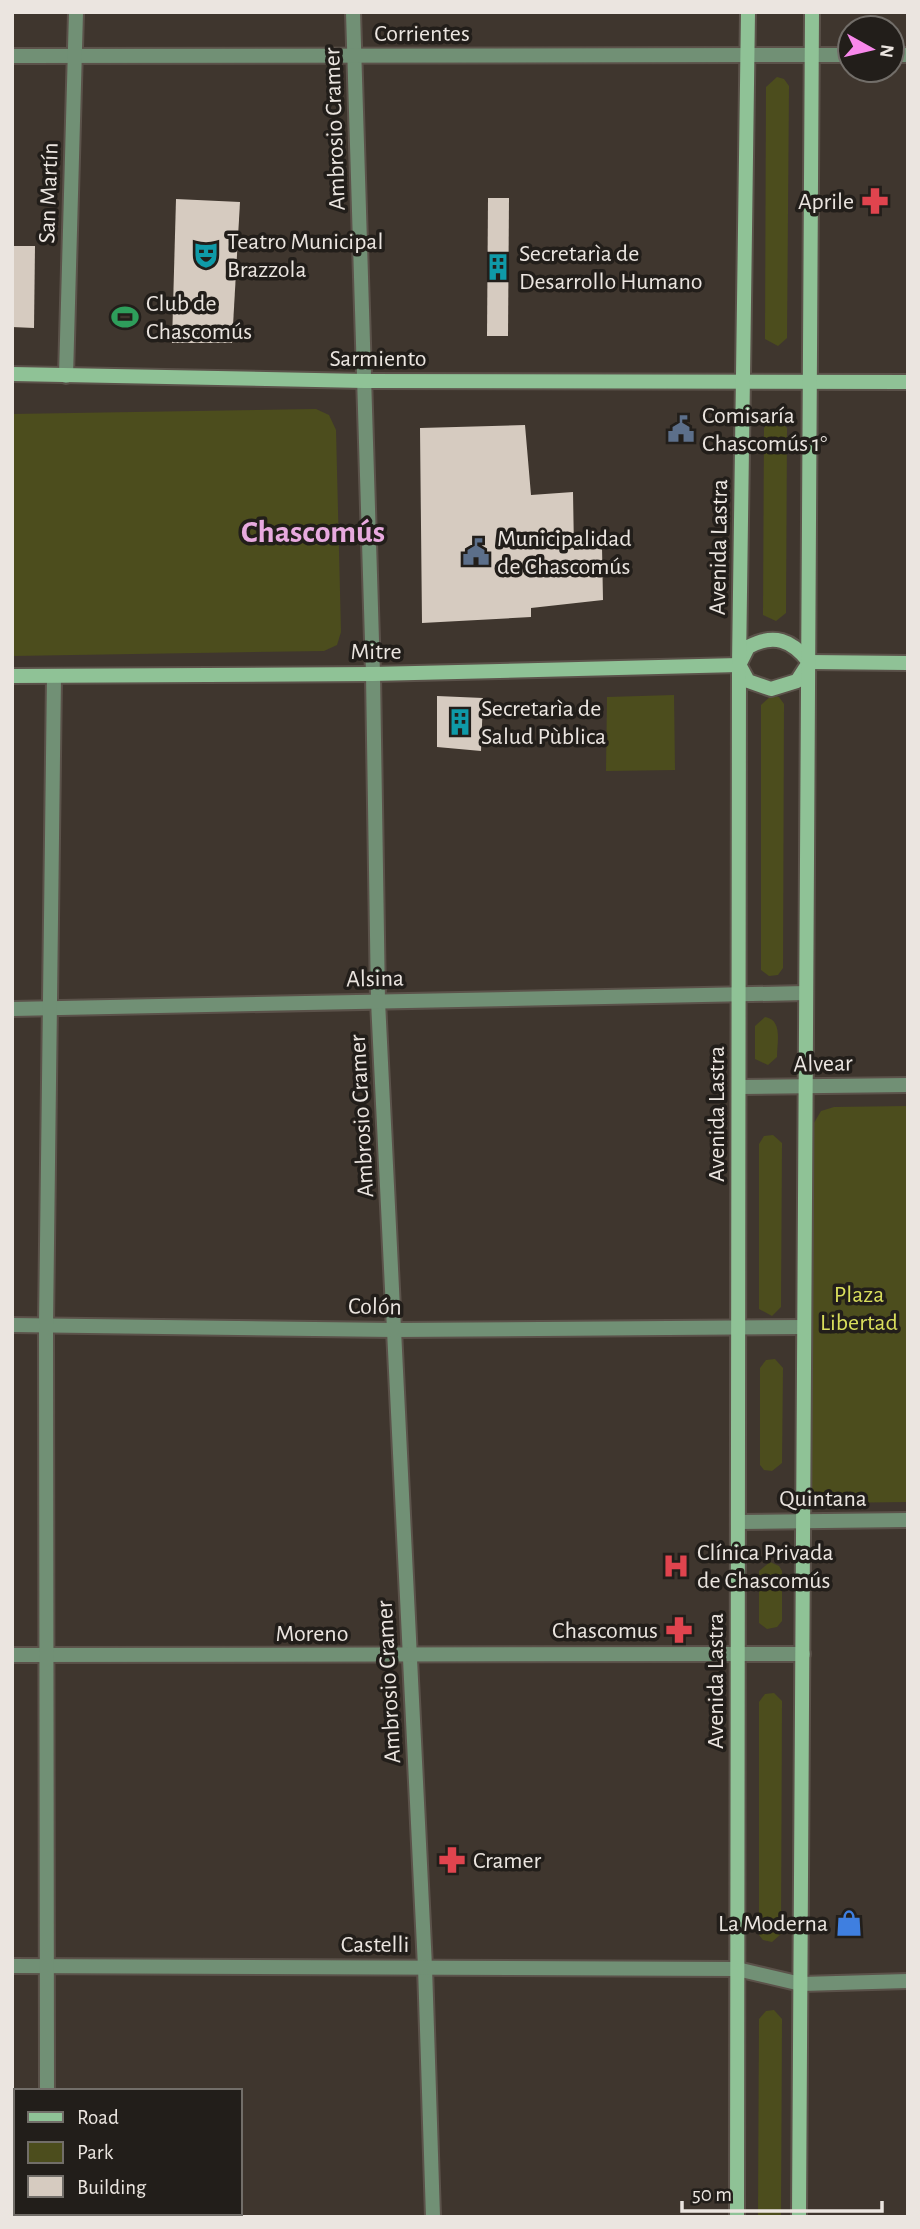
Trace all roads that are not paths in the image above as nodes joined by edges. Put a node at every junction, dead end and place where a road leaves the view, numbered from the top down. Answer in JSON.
{"nodes":[{"id":1,"x":76,"y":12,"type":"edge"},
{"id":2,"x":353,"y":12,"type":"edge"},
{"id":3,"x":748,"y":12,"type":"edge"},
{"id":4,"x":812,"y":12,"type":"edge"},
{"id":5,"x":747,"y":55,"type":"junction"},
{"id":6,"x":812,"y":55,"type":"junction"},
{"id":7,"x":836,"y":55,"type":"edge"},
{"id":8,"x":12,"y":56,"type":"edge"},
{"id":9,"x":75,"y":56,"type":"junction"},
{"id":10,"x":354,"y":56,"type":"junction"},
{"id":11,"x":12,"y":374,"type":"edge"},
{"id":12,"x":66,"y":376,"type":"junction"},
{"id":13,"x":364,"y":381,"type":"junction"},
{"id":14,"x":743,"y":382,"type":"junction"},
{"id":15,"x":810,"y":382,"type":"junction"},
{"id":16,"x":908,"y":382,"type":"edge"},
{"id":17,"x":809,"y":663,"type":"junction"},
{"id":18,"x":908,"y":663,"type":"edge"},
{"id":19,"x":739,"y":665,"type":"junction"},
{"id":20,"x":373,"y":674,"type":"junction"},
{"id":21,"x":12,"y":676,"type":"edge"},
{"id":22,"x":54,"y":676,"type":"junction"},
{"id":23,"x":738,"y":993,"type":"junction"},
{"id":24,"x":806,"y":993,"type":"junction"},
{"id":25,"x":378,"y":1001,"type":"junction"},
{"id":26,"x":48,"y":1008,"type":"junction"},
{"id":27,"x":12,"y":1009,"type":"edge"},
{"id":28,"x":908,"y":1085,"type":"edge"},
{"id":29,"x":806,"y":1086,"type":"junction"},
{"id":30,"x":739,"y":1087,"type":"junction"},
{"id":31,"x":12,"y":1325,"type":"edge"},
{"id":32,"x":46,"y":1325,"type":"junction"},
{"id":33,"x":804,"y":1327,"type":"junction"},
{"id":34,"x":738,"y":1328,"type":"junction"},
{"id":35,"x":394,"y":1329,"type":"junction"},
{"id":36,"x":908,"y":1520,"type":"edge"},
{"id":37,"x":804,"y":1521,"type":"junction"},
{"id":38,"x":738,"y":1522,"type":"junction"},
{"id":39,"x":738,"y":1654,"type":"junction"},
{"id":40,"x":803,"y":1654,"type":"junction"},
{"id":41,"x":12,"y":1655,"type":"edge"},
{"id":42,"x":46,"y":1655,"type":"junction"},
{"id":43,"x":410,"y":1656,"type":"junction"},
{"id":44,"x":12,"y":1966,"type":"edge"},
{"id":45,"x":49,"y":1966,"type":"junction"},
{"id":46,"x":425,"y":1967,"type":"junction"},
{"id":47,"x":737,"y":1969,"type":"junction"},
{"id":48,"x":908,"y":1981,"type":"edge"},
{"id":49,"x":801,"y":1984,"type":"junction"},
{"id":50,"x":47,"y":2089,"type":"edge"},
{"id":51,"x":433,"y":2217,"type":"edge"},
{"id":52,"x":737,"y":2217,"type":"edge"},
{"id":53,"x":799,"y":2217,"type":"edge"}],
"edges":[{"from":1,"to":9,"type":"street","name":"San Martín"},
{"from":2,"to":10,"type":"street","name":"Ambrosio Cramer"},
{"from":3,"to":5,"type":"main road","name":"Avenida Lastra"},
{"from":4,"to":6,"type":"main road"},
{"from":5,"to":6,"type":"street","name":"Corrientes"},
{"from":5,"to":10,"type":"street","name":"Corrientes"},
{"from":5,"to":14,"type":"main road","name":"Avenida Lastra"},
{"from":6,"to":7,"type":"street","name":"Corrientes"},
{"from":6,"to":15,"type":"main road"},
{"from":8,"to":9,"type":"street","name":"Corrientes"},
{"from":9,"to":10,"type":"street","name":"Corrientes"},
{"from":9,"to":12,"type":"street","name":"San Martín"},
{"from":10,"to":13,"type":"street","name":"Ambrosio Cramer"},
{"from":11,"to":12,"type":"main road","name":"Sarmiento"},
{"from":12,"to":13,"type":"main road","name":"Sarmiento"},
{"from":13,"to":14,"type":"main road","name":"Sarmiento"},
{"from":13,"to":20,"type":"street","name":"Ambrosio Cramer"},
{"from":14,"to":15,"type":"main road","name":"Sarmiento"},
{"from":14,"to":19,"type":"main road","name":"Avenida Lastra"},
{"from":15,"to":16,"type":"main road","name":"Sarmiento"},
{"from":15,"to":17,"type":"main road"},
{"from":17,"to":18,"type":"main road"},
{"from":17,"to":19,"type":"main road"},
{"from":17,"to":19,"type":"main road"},
{"from":17,"to":24,"type":"main road"},
{"from":19,"to":20,"type":"main road","name":"Mitre"},
{"from":19,"to":23,"type":"main road","name":"Avenida Lastra"},
{"from":20,"to":22,"type":"main road","name":"Mitre"},
{"from":20,"to":25,"type":"street","name":"Ambrosio Cramer"},
{"from":21,"to":22,"type":"main road","name":"Mitre"},
{"from":22,"to":26,"type":"street"},
{"from":23,"to":24,"type":"street","name":"Alsina"},
{"from":23,"to":25,"type":"street","name":"Alsina"},
{"from":23,"to":30,"type":"main road","name":"Avenida Lastra"},
{"from":24,"to":29,"type":"main road"},
{"from":25,"to":26,"type":"street","name":"Alsina"},
{"from":25,"to":35,"type":"street","name":"Ambrosio Cramer"},
{"from":26,"to":27,"type":"street","name":"Alsina"},
{"from":26,"to":32,"type":"street"},
{"from":28,"to":29,"type":"street","name":"Alvear"},
{"from":29,"to":30,"type":"street","name":"Alvear"},
{"from":29,"to":33,"type":"main road"},
{"from":30,"to":34,"type":"main road","name":"Avenida Lastra"},
{"from":31,"to":32,"type":"street","name":"Colón"},
{"from":32,"to":35,"type":"street","name":"Colón"},
{"from":32,"to":42,"type":"street"},
{"from":33,"to":34,"type":"street","name":"Colón"},
{"from":33,"to":37,"type":"main road"},
{"from":34,"to":35,"type":"street","name":"Colón"},
{"from":34,"to":38,"type":"main road","name":"Avenida Lastra"},
{"from":35,"to":43,"type":"street","name":"Ambrosio Cramer"},
{"from":36,"to":37,"type":"street","name":"Quintana"},
{"from":37,"to":38,"type":"street","name":"Quintana"},
{"from":37,"to":40,"type":"main road"},
{"from":38,"to":39,"type":"main road","name":"Avenida Lastra"},
{"from":39,"to":40,"type":"street","name":"Moreno"},
{"from":39,"to":43,"type":"street","name":"Moreno"},
{"from":39,"to":47,"type":"main road","name":"Avenida Lastra"},
{"from":40,"to":49,"type":"main road"},
{"from":41,"to":42,"type":"street","name":"Moreno"},
{"from":42,"to":43,"type":"street","name":"Moreno"},
{"from":42,"to":45,"type":"street"},
{"from":43,"to":46,"type":"street","name":"Ambrosio Cramer"},
{"from":44,"to":45,"type":"street","name":"Castelli"},
{"from":45,"to":46,"type":"street","name":"Castelli"},
{"from":45,"to":50,"type":"street"},
{"from":46,"to":47,"type":"street","name":"Castelli"},
{"from":46,"to":51,"type":"street","name":"Ambrosio Cramer"},
{"from":47,"to":49,"type":"street","name":"Castelli"},
{"from":47,"to":52,"type":"main road","name":"Avenida Lastra"},
{"from":48,"to":49,"type":"street","name":"Castelli"},
{"from":49,"to":53,"type":"main road"}]}
